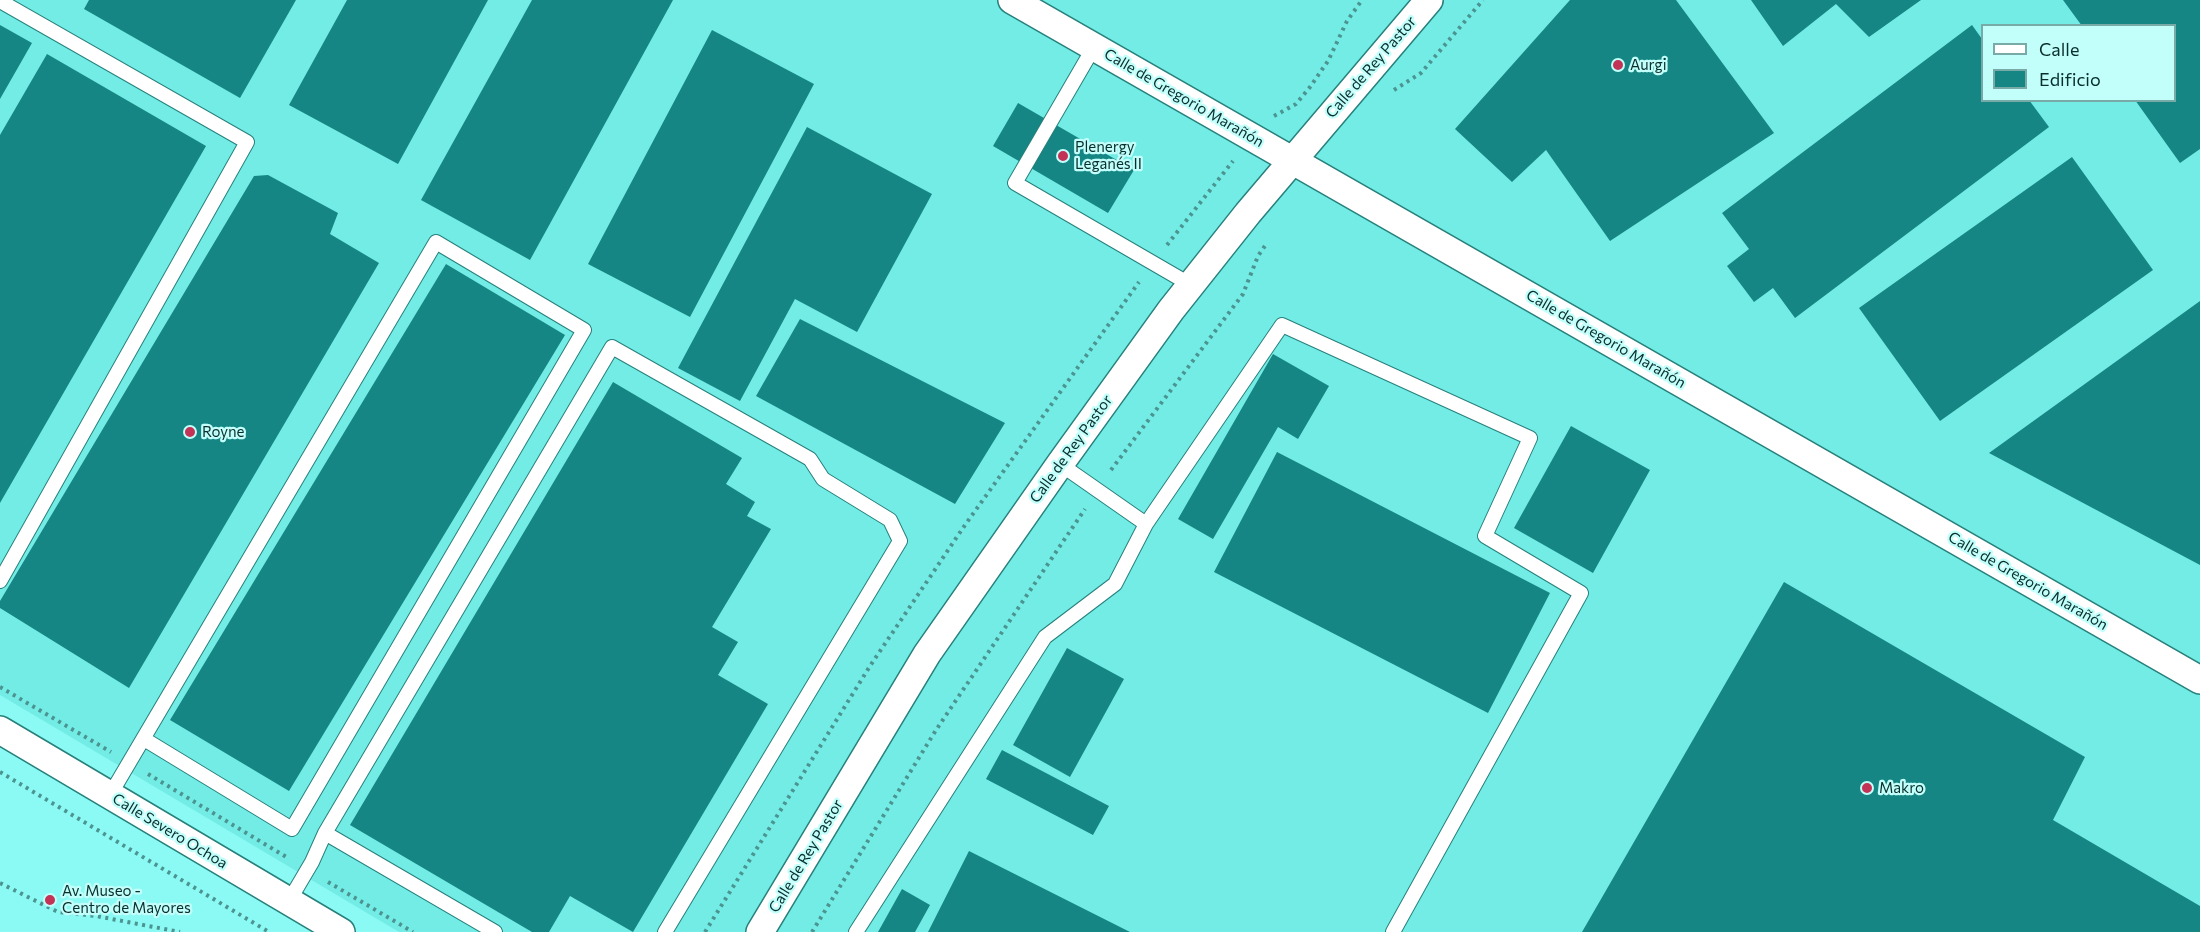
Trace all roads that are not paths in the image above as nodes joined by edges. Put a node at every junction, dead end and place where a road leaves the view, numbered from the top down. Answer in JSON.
{"nodes":[{"id":1,"x":1012,"y":0,"type":"edge"},
{"id":2,"x":1429,"y":0,"type":"edge"},
{"id":3,"x":0,"y":1,"type":"edge"},
{"id":4,"x":1094,"y":47,"type":"junction"},
{"id":5,"x":1292,"y":159,"type":"junction"},
{"id":6,"x":1191,"y":285,"type":"junction"},
{"id":7,"x":1060,"y":464,"type":"junction"},
{"id":8,"x":1146,"y":524,"type":"junction"},
{"id":9,"x":0,"y":581,"type":"edge"},
{"id":10,"x":2200,"y":680,"type":"edge"},
{"id":11,"x":0,"y":730,"type":"edge"},
{"id":12,"x":144,"y":739,"type":"junction"},
{"id":13,"x":110,"y":795,"type":"junction"},
{"id":14,"x":325,"y":833,"type":"junction"},
{"id":15,"x":289,"y":901,"type":"junction"},
{"id":16,"x":341,"y":932,"type":"edge"},
{"id":17,"x":495,"y":932,"type":"edge"},
{"id":18,"x":665,"y":932,"type":"edge"},
{"id":19,"x":760,"y":932,"type":"edge"},
{"id":20,"x":856,"y":932,"type":"edge"},
{"id":21,"x":1393,"y":932,"type":"edge"}],
"edges":[{"from":1,"to":4,"type":"street","name":"Calle de Gregorio Marañón"},
{"from":2,"to":5,"type":"street","name":"Calle de Rey Pastor"},
{"from":3,"to":9,"type":"lane"},
{"from":4,"to":5,"type":"street","name":"Calle de Gregorio Marañón"},
{"from":4,"to":6,"type":"lane"},
{"from":5,"to":6,"type":"street","name":"Calle de Rey Pastor"},
{"from":5,"to":10,"type":"street","name":"Calle de Gregorio Marañón"},
{"from":6,"to":7,"type":"street","name":"Calle de Rey Pastor"},
{"from":7,"to":8,"type":"lane"},
{"from":7,"to":19,"type":"street","name":"Calle de Rey Pastor"},
{"from":8,"to":20,"type":"lane"},
{"from":8,"to":21,"type":"lane"},
{"from":11,"to":13,"type":"street","name":"Calle Severo Ochoa"},
{"from":12,"to":12,"type":"lane"},
{"from":12,"to":13,"type":"lane"},
{"from":13,"to":15,"type":"street","name":"Calle Severo Ochoa"},
{"from":14,"to":15,"type":"lane"},
{"from":14,"to":17,"type":"lane"},
{"from":14,"to":18,"type":"lane"},
{"from":15,"to":16,"type":"street","name":"Calle Severo Ochoa"}]}
